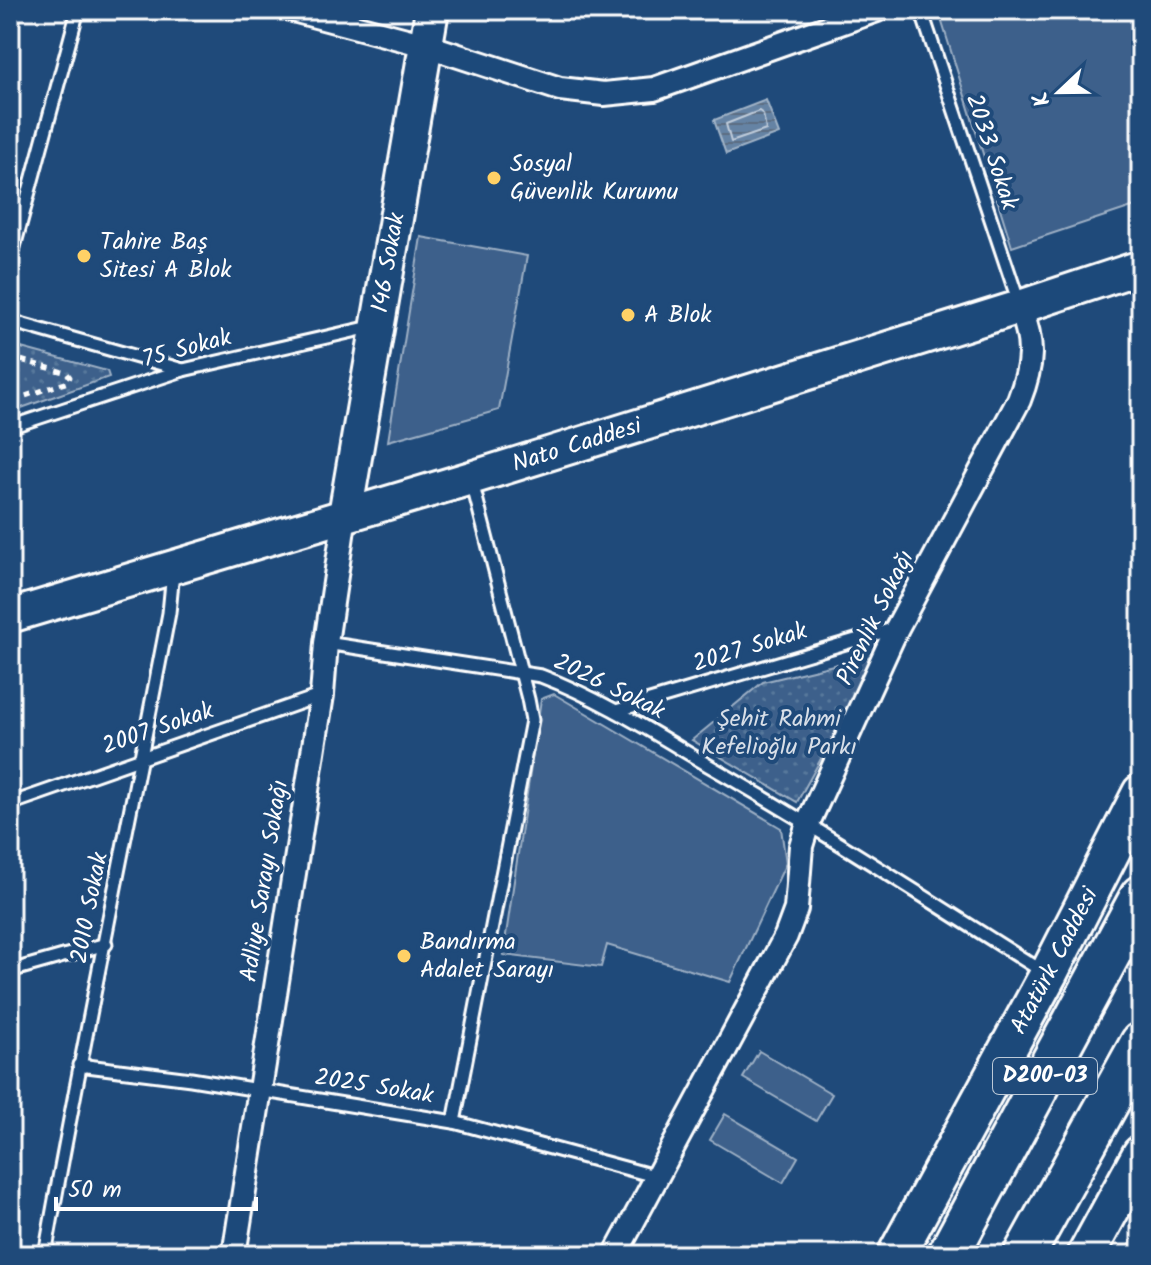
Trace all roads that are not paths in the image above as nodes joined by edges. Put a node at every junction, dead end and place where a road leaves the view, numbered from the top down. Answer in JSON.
{"nodes":[{"id":1,"x":78,"y":10,"type":"edge"},
{"id":2,"x":293,"y":10,"type":"edge"},
{"id":3,"x":432,"y":10,"type":"edge"},
{"id":4,"x":877,"y":10,"type":"edge"},
{"id":5,"x":921,"y":10,"type":"edge"},
{"id":6,"x":425,"y":45,"type":"junction"},
{"id":7,"x":10,"y":262,"type":"edge"},
{"id":8,"x":1141,"y":267,"type":"edge"},
{"id":9,"x":1020,"y":307,"type":"junction"},
{"id":10,"x":10,"y":321,"type":"edge"},
{"id":11,"x":378,"y":325,"type":"junction"},
{"id":12,"x":183,"y":370,"type":"junction"},
{"id":13,"x":10,"y":427,"type":"edge"},
{"id":14,"x":471,"y":478,"type":"junction"},
{"id":15,"x":345,"y":515,"type":"junction"},
{"id":16,"x":174,"y":568,"type":"junction"},
{"id":17,"x":10,"y":616,"type":"edge"},
{"id":18,"x":897,"y":628,"type":"junction"},
{"id":19,"x":326,"y":643,"type":"junction"},
{"id":20,"x":521,"y":674,"type":"junction"},
{"id":21,"x":322,"y":695,"type":"junction"},
{"id":22,"x":616,"y":711,"type":"junction"},
{"id":23,"x":141,"y":758,"type":"junction"},
{"id":24,"x":1141,"y":793,"type":"edge"},
{"id":25,"x":10,"y":804,"type":"edge"},
{"id":26,"x":808,"y":823,"type":"junction"},
{"id":27,"x":1141,"y":896,"type":"edge"},
{"id":28,"x":106,"y":944,"type":"junction"},
{"id":29,"x":10,"y":971,"type":"edge"},
{"id":30,"x":1048,"y":975,"type":"junction"},
{"id":31,"x":1141,"y":1043,"type":"edge"},
{"id":32,"x":79,"y":1065,"type":"junction"},
{"id":33,"x":258,"y":1090,"type":"junction"},
{"id":34,"x":454,"y":1122,"type":"junction"},
{"id":35,"x":1141,"y":1154,"type":"edge"},
{"id":36,"x":658,"y":1177,"type":"junction"},
{"id":37,"x":45,"y":1255,"type":"edge"},
{"id":38,"x":234,"y":1255,"type":"edge"},
{"id":39,"x":615,"y":1255,"type":"edge"},
{"id":40,"x":896,"y":1255,"type":"edge"},
{"id":41,"x":948,"y":1255,"type":"edge"},
{"id":42,"x":1024,"y":1255,"type":"edge"},
{"id":43,"x":1086,"y":1255,"type":"edge"}],
"edges":[{"from":1,"to":7,"type":"lane"},
{"from":2,"to":6,"type":"street"},
{"from":3,"to":6,"type":"main road","name":"146 Sokak"},
{"from":4,"to":6,"type":"street"},
{"from":5,"to":9,"type":"lane","name":"2033 Sokak"},
{"from":6,"to":11,"type":"main road","name":"146 Sokak"},
{"from":8,"to":9,"type":"main road","name":"Nato Caddesi"},
{"from":9,"to":14,"type":"main road","name":"Nato Caddesi"},
{"from":9,"to":18,"type":"street","name":"Pirenlik Sokağı"},
{"from":10,"to":12,"type":"lane"},
{"from":11,"to":12,"type":"lane","name":"75 Sokak"},
{"from":11,"to":15,"type":"main road","name":"146 Sokak"},
{"from":12,"to":13,"type":"lane","name":"75 Sokak"},
{"from":14,"to":15,"type":"main road","name":"Nato Caddesi"},
{"from":14,"to":20,"type":"lane"},
{"from":15,"to":16,"type":"main road","name":"Nato Caddesi"},
{"from":15,"to":19,"type":"street","name":"Adliye Sarayı Sokağı"},
{"from":16,"to":17,"type":"main road","name":"Nato Caddesi"},
{"from":16,"to":23,"type":"lane","name":"2010 Sokak"},
{"from":18,"to":22,"type":"lane","name":"2027 Sokak"},
{"from":18,"to":26,"type":"street","name":"Pirenlik Sokağı"},
{"from":19,"to":20,"type":"lane","name":"2026 Sokak"},
{"from":19,"to":21,"type":"street","name":"Adliye Sarayı Sokağı"},
{"from":20,"to":22,"type":"lane","name":"2026 Sokak"},
{"from":20,"to":34,"type":"lane"},
{"from":21,"to":23,"type":"lane","name":"2007 Sokak"},
{"from":21,"to":33,"type":"street","name":"Adliye Sarayı Sokağı"},
{"from":22,"to":26,"type":"lane","name":"2026 Sokak"},
{"from":23,"to":25,"type":"lane","name":"2007 Sokak"},
{"from":23,"to":28,"type":"lane","name":"2010 Sokak"},
{"from":24,"to":30,"type":"main road","name":"Atatürk Caddesi"},
{"from":26,"to":30,"type":"lane","name":"2026 Sokak"},
{"from":26,"to":36,"type":"street","name":"Pirenlik Sokağı"},
{"from":27,"to":41,"type":"highway","name":"Atatürk Caddesi","number":"D200-03"},
{"from":28,"to":29,"type":"lane"},
{"from":28,"to":32,"type":"lane","name":"2010 Sokak"},
{"from":30,"to":40,"type":"main road","name":"Atatürk Caddesi"},
{"from":31,"to":42,"type":"highway","number":"D200-03"},
{"from":32,"to":33,"type":"lane","name":"2025 Sokak"},
{"from":32,"to":37,"type":"lane","name":"2010 Sokak"},
{"from":33,"to":34,"type":"lane","name":"2025 Sokak"},
{"from":33,"to":38,"type":"street","name":"Adliye Sarayı Sokağı"},
{"from":34,"to":36,"type":"lane","name":"2025 Sokak"},
{"from":35,"to":43,"type":"main road"},
{"from":36,"to":39,"type":"street","name":"Pirenlik Sokağı"}]}
